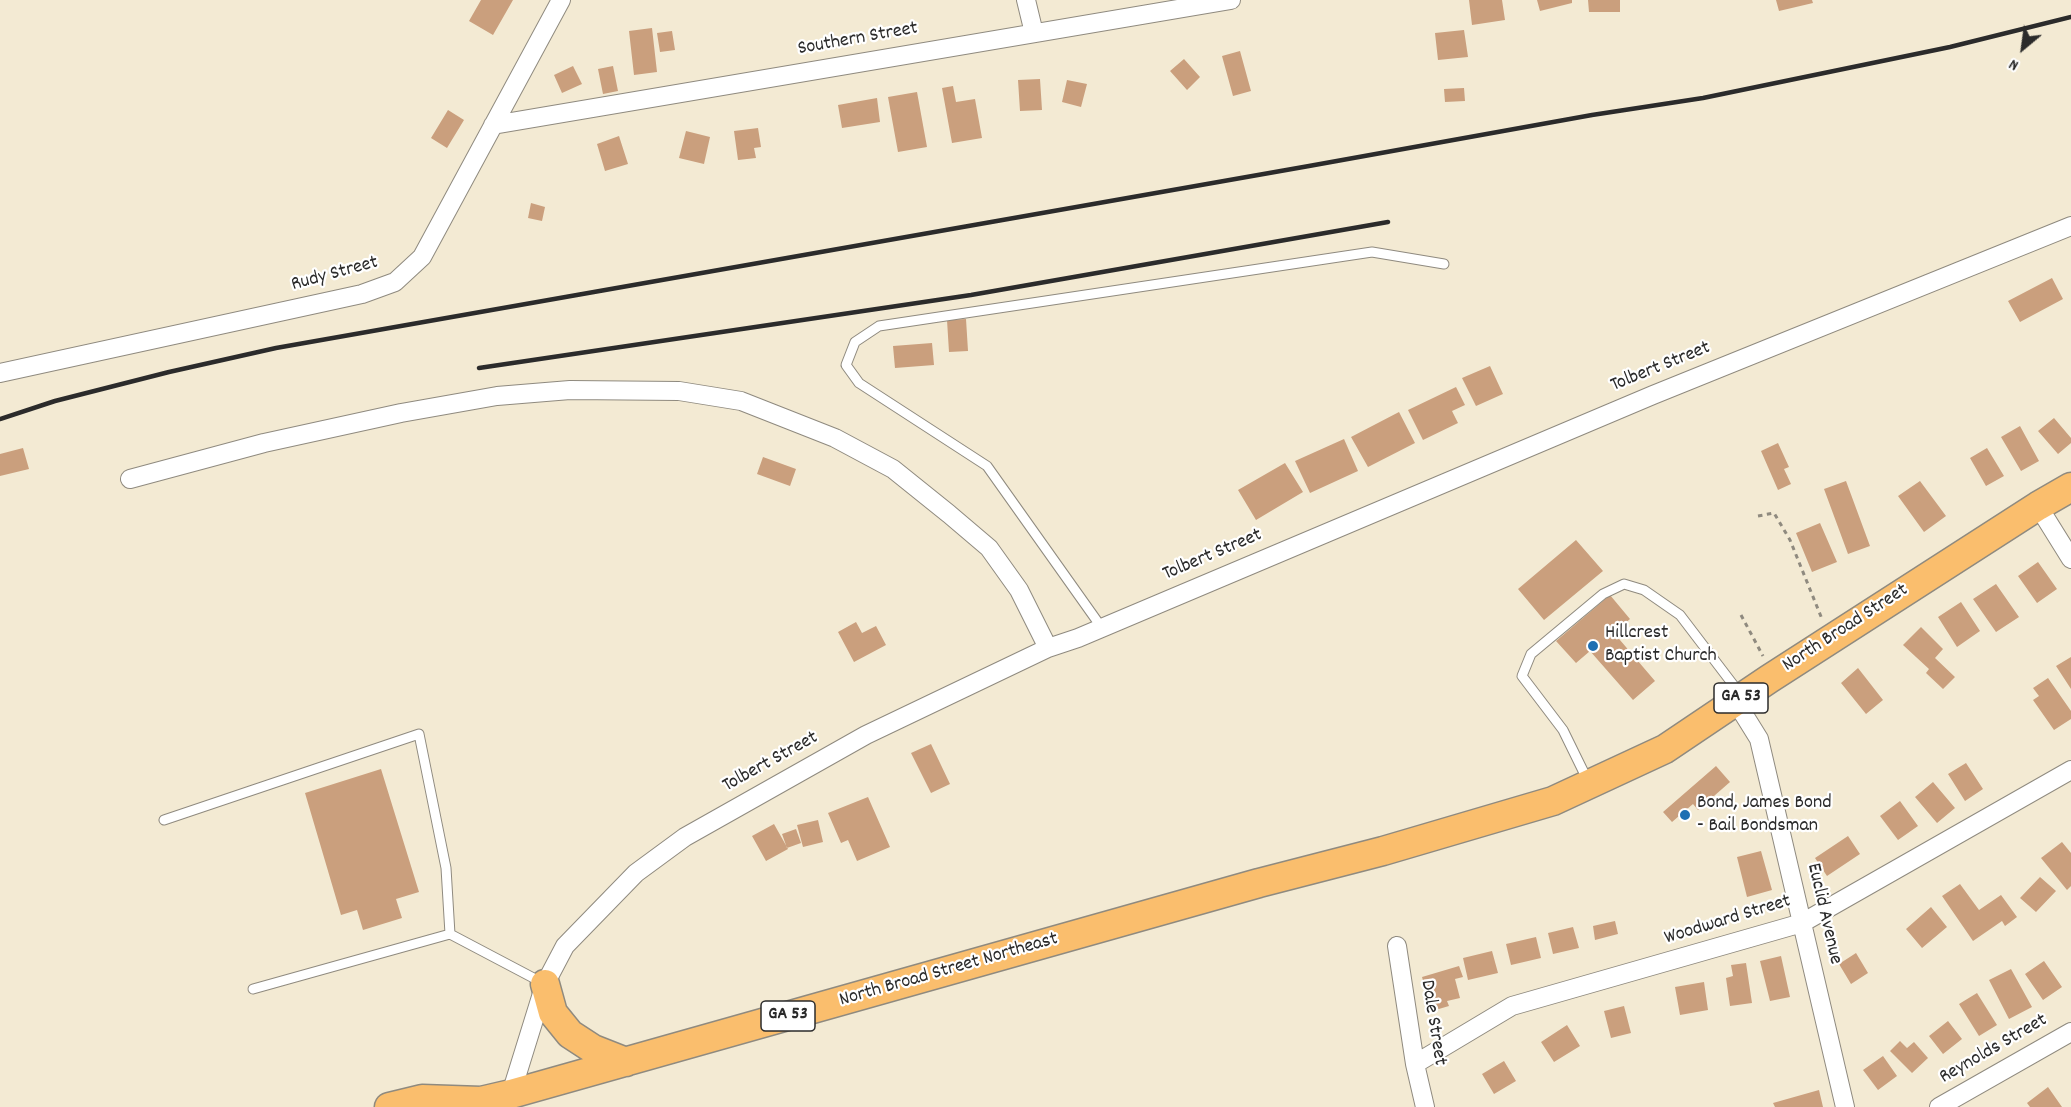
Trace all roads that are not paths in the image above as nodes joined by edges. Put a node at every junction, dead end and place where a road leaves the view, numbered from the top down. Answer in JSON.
{"nodes":[{"id":1,"x":561,"y":0,"type":"edge"},
{"id":2,"x":1026,"y":0,"type":"edge"},
{"id":3,"x":1230,"y":0,"type":"edge"},
{"id":4,"x":1034,"y":33,"type":"junction"},
{"id":5,"x":493,"y":125,"type":"junction"},
{"id":6,"x":2071,"y":226,"type":"edge"},
{"id":7,"x":1444,"y":264,"type":"dead end"},
{"id":8,"x":0,"y":373,"type":"edge"},
{"id":9,"x":130,"y":479,"type":"dead end"},
{"id":10,"x":2071,"y":487,"type":"edge"},
{"id":11,"x":2038,"y":506,"type":"junction"},
{"id":12,"x":2071,"y":559,"type":"edge"},
{"id":13,"x":1102,"y":628,"type":"junction"},
{"id":14,"x":1048,"y":648,"type":"junction"},
{"id":15,"x":1739,"y":699,"type":"junction"},
{"id":16,"x":2071,"y":770,"type":"edge"},
{"id":17,"x":1590,"y":784,"type":"junction"},
{"id":18,"x":164,"y":820,"type":"dead end"},
{"id":19,"x":1383,"y":851,"type":"joint"},
{"id":20,"x":1802,"y":923,"type":"junction"},
{"id":21,"x":450,"y":934,"type":"junction"},
{"id":22,"x":1397,"y":946,"type":"dead end"},
{"id":23,"x":545,"y":984,"type":"junction"},
{"id":24,"x":253,"y":989,"type":"dead end"},
{"id":25,"x":2071,"y":1032,"type":"edge"},
{"id":26,"x":626,"y":1062,"type":"junction"},
{"id":27,"x":1415,"y":1064,"type":"junction"},
{"id":28,"x":493,"y":1102,"type":"edge"},
{"id":29,"x":389,"y":1107,"type":"edge"},
{"id":30,"x":1425,"y":1107,"type":"edge"},
{"id":31,"x":1845,"y":1107,"type":"edge"},
{"id":32,"x":1940,"y":1107,"type":"edge"}],
"edges":[{"from":1,"to":5,"type":"street","name":"Rudy Street"},
{"from":2,"to":4,"type":"street"},
{"from":3,"to":4,"type":"street","name":"Southern Street"},
{"from":4,"to":5,"type":"street","name":"Southern Street"},
{"from":5,"to":8,"type":"street","name":"Rudy Street"},
{"from":6,"to":13,"type":"street","name":"Tolbert Street"},
{"from":7,"to":13,"type":"lane"},
{"from":9,"to":14,"type":"street"},
{"from":10,"to":11,"type":"main road","name":"North Broad Street","number":"GA 53"},
{"from":11,"to":12,"type":"street"},
{"from":11,"to":15,"type":"main road","name":"North Broad Street","number":"GA 53"},
{"from":13,"to":14,"type":"street","name":"Tolbert Street"},
{"from":14,"to":23,"type":"street","name":"Tolbert Street"},
{"from":15,"to":17,"type":"main road","name":"North Broad Street","number":"GA 53"},
{"from":15,"to":17,"type":"lane"},
{"from":15,"to":20,"type":"street","name":"Euclid Avenue"},
{"from":16,"to":20,"type":"street","name":"Woodward Street"},
{"from":17,"to":19,"type":"main road","name":"North Broad Street","number":"GA 53"},
{"from":18,"to":21,"type":"lane"},
{"from":19,"to":26,"type":"main road","name":"North Broad Street Northeast","number":"GA 53"},
{"from":20,"to":27,"type":"street","name":"Woodward Street"},
{"from":20,"to":31,"type":"street","name":"Euclid Avenue"},
{"from":21,"to":23,"type":"lane"},
{"from":21,"to":24,"type":"lane"},
{"from":22,"to":27,"type":"street","name":"Dale Street"},
{"from":23,"to":26,"type":"main road"},
{"from":23,"to":28,"type":"street","name":"Tolbert Street"},
{"from":25,"to":32,"type":"street","name":"Reynolds Street"},
{"from":26,"to":28,"type":"main road","name":"North Broad Street Northeast","number":"GA 53"},
{"from":27,"to":30,"type":"street","name":"Dale Street"},
{"from":28,"to":29,"type":"main road","number":"GA 53"}]}
